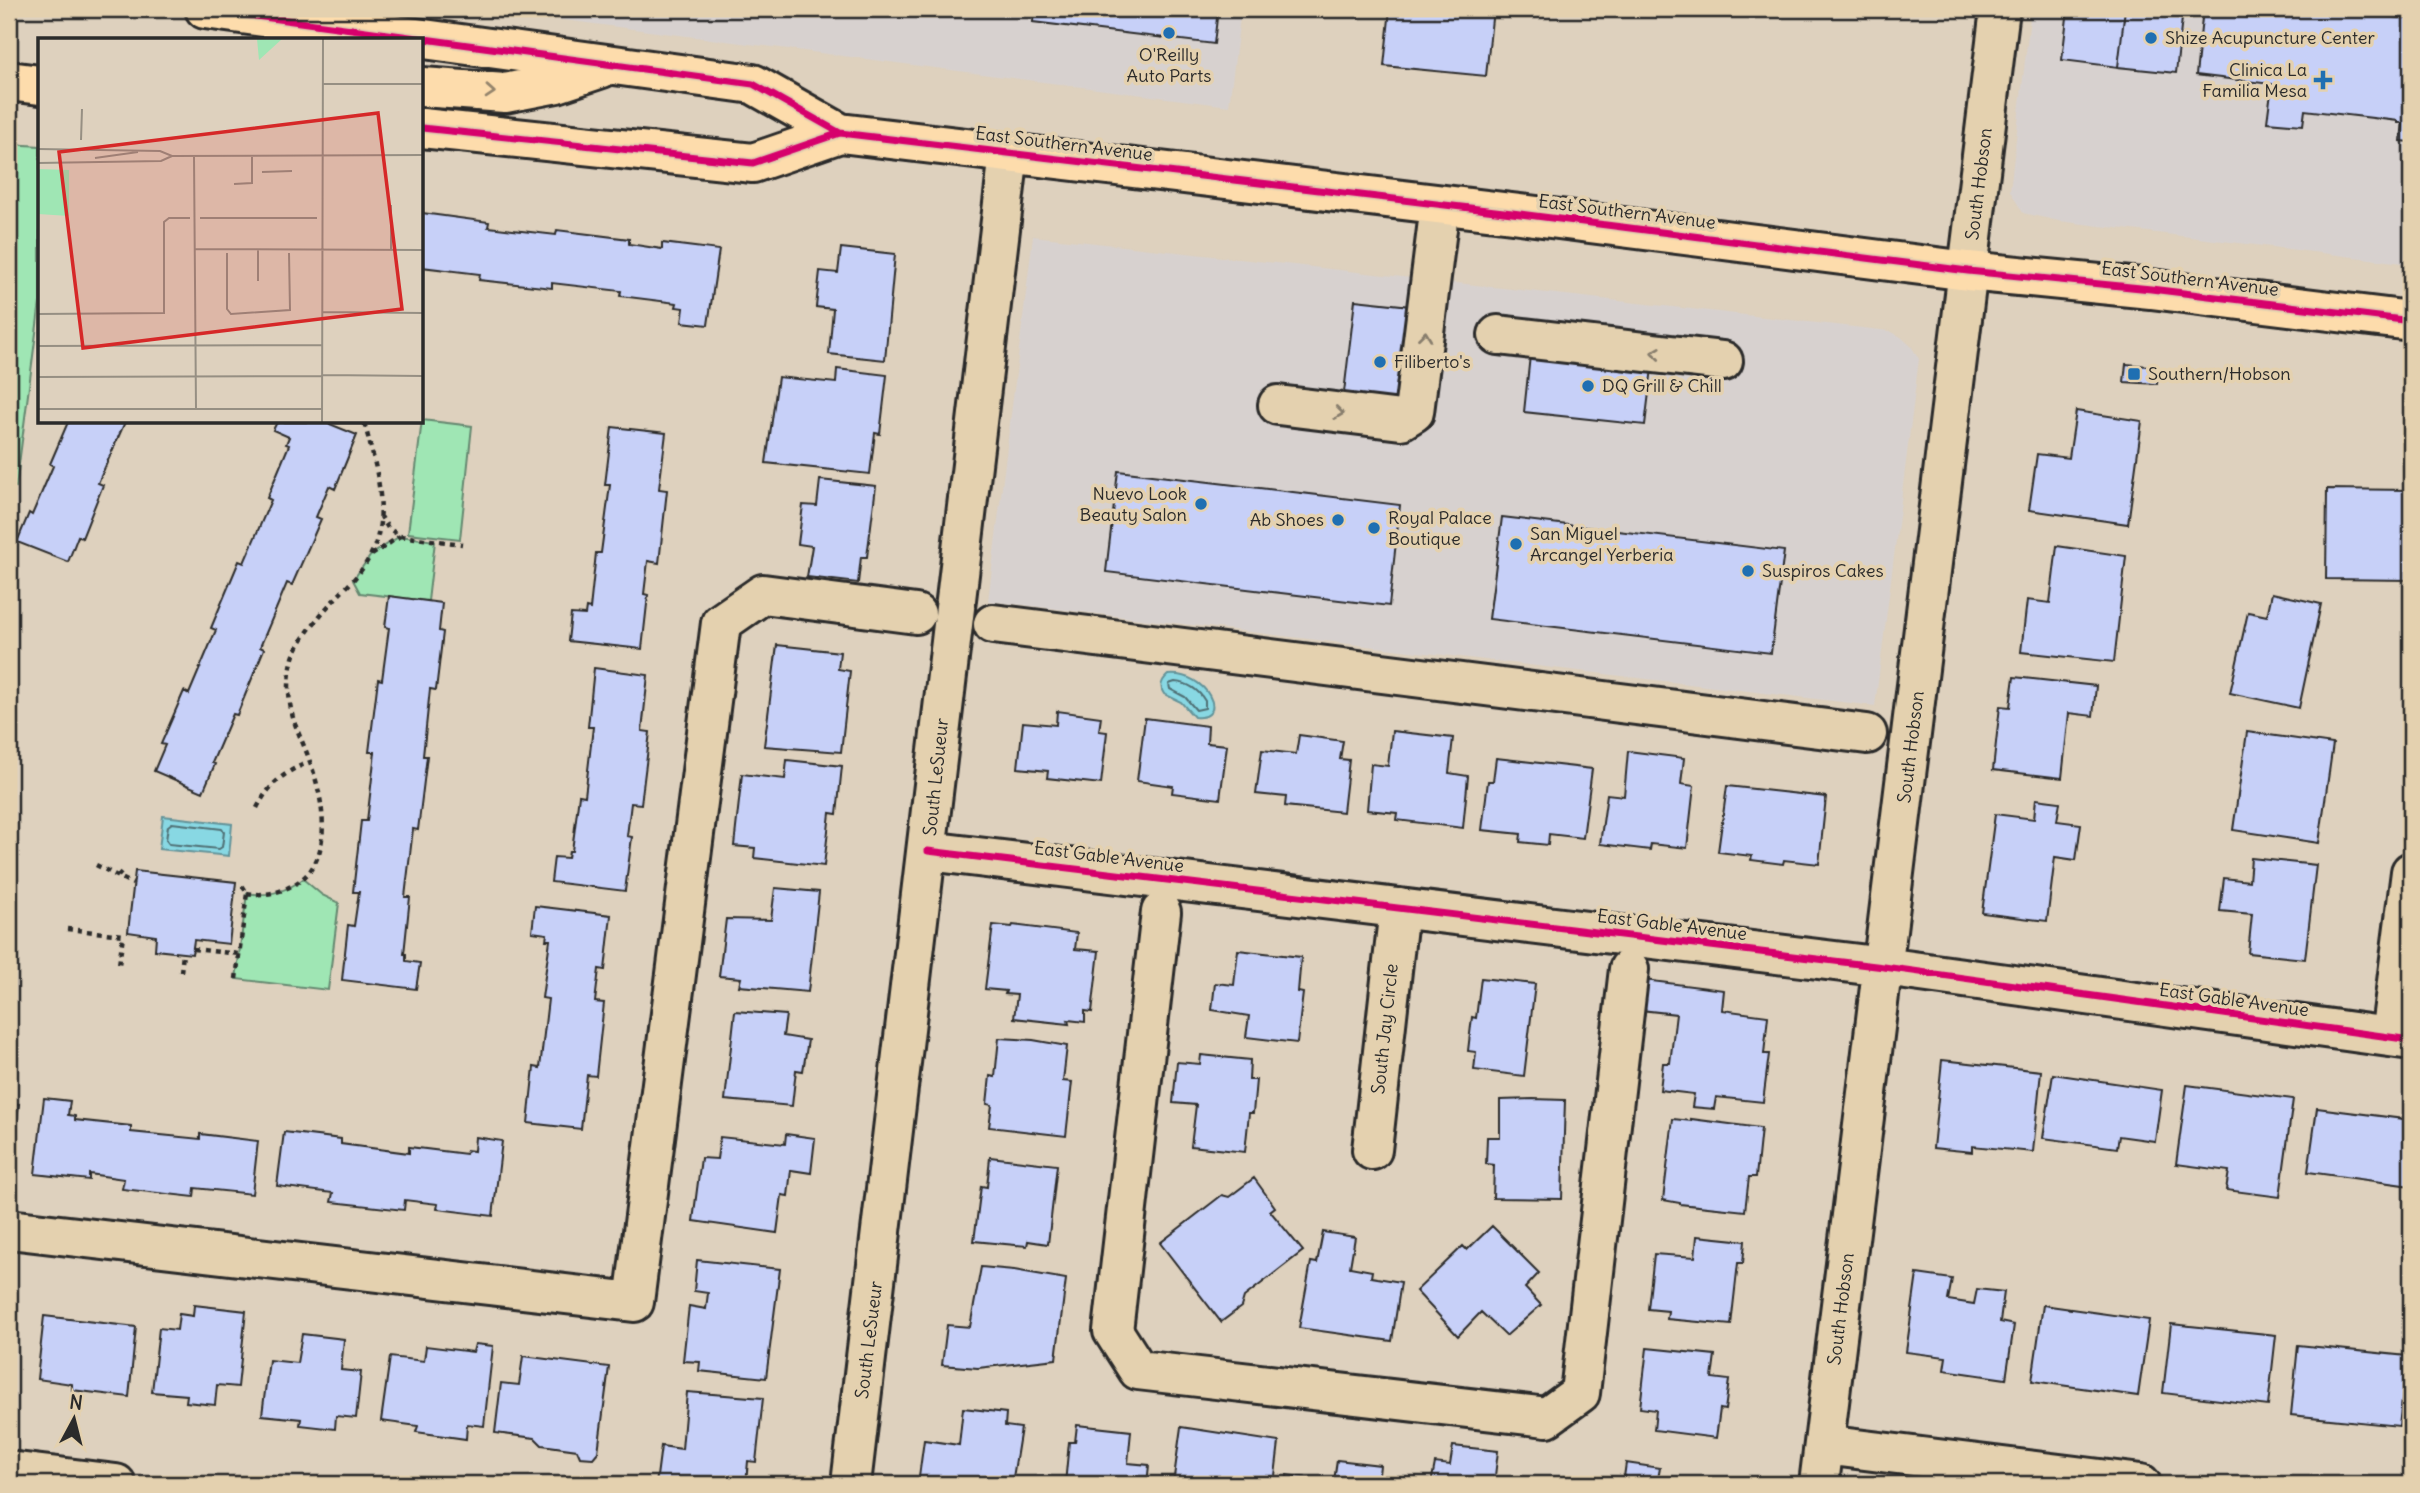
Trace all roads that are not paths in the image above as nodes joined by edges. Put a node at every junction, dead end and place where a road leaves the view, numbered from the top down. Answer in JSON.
{"nodes":[{"id":1,"x":205,"y":9,"type":"edge"},
{"id":2,"x":2000,"y":9,"type":"edge"},
{"id":3,"x":421,"y":38,"type":"edge"},
{"id":4,"x":424,"y":38,"type":"edge"},
{"id":5,"x":614,"y":64,"type":"junction"},
{"id":6,"x":9,"y":82,"type":"edge"},
{"id":7,"x":38,"y":85,"type":"edge"},
{"id":8,"x":424,"y":87,"type":"edge"},
{"id":9,"x":424,"y":128,"type":"edge"},
{"id":10,"x":840,"y":133,"type":"junction"},
{"id":11,"x":1009,"y":153,"type":"junction"},
{"id":12,"x":1440,"y":205,"type":"junction"},
{"id":13,"x":1968,"y":271,"type":"junction"},
{"id":14,"x":2411,"y":321,"type":"edge"},
{"id":15,"x":1498,"y":335,"type":"dead end"},
{"id":16,"x":1723,"y":361,"type":"dead end"},
{"id":17,"x":1278,"y":405,"type":"dead end"},
{"id":18,"x":916,"y":614,"type":"dead end"},
{"id":19,"x":993,"y":624,"type":"dead end"},
{"id":20,"x":1867,"y":734,"type":"dead end"},
{"id":21,"x":928,"y":851,"type":"junction"},
{"id":22,"x":2411,"y":872,"type":"edge"},
{"id":23,"x":1399,"y":908,"type":"junction"},
{"id":24,"x":1161,"y":912,"type":"dead end"},
{"id":25,"x":1884,"y":967,"type":"junction"},
{"id":26,"x":1629,"y":968,"type":"dead end"},
{"id":27,"x":2401,"y":1039,"type":"edge"},
{"id":28,"x":1372,"y":1150,"type":"dead end"},
{"id":29,"x":9,"y":1229,"type":"edge"},
{"id":30,"x":1824,"y":1444,"type":"junction"},
{"id":31,"x":9,"y":1471,"type":"edge"},
{"id":32,"x":116,"y":1484,"type":"edge"},
{"id":33,"x":851,"y":1484,"type":"edge"},
{"id":34,"x":1819,"y":1484,"type":"edge"},
{"id":35,"x":2141,"y":1484,"type":"edge"}],
"edges":[{"from":1,"to":3,"type":"main road","name":"East Southern Avenue"},
{"from":2,"to":13,"type":"street","name":"South Hobson"},
{"from":4,"to":5,"type":"main road","name":"East Southern Avenue"},
{"from":8,"to":5,"type":"main road","one_way":true},
{"from":5,"to":10,"type":"main road","name":"East Southern Avenue"},
{"from":6,"to":7,"type":"main road"},
{"from":9,"to":10,"type":"main road","name":"East Southern Avenue"},
{"from":10,"to":11,"type":"main road","name":"East Southern Avenue"},
{"from":11,"to":12,"type":"main road","name":"East Southern Avenue"},
{"from":11,"to":21,"type":"street","name":"South LeSueur"},
{"from":12,"to":13,"type":"main road","name":"East Southern Avenue"},
{"from":17,"to":12,"type":"street","one_way":true},
{"from":13,"to":14,"type":"main road","name":"East Southern Avenue"},
{"from":13,"to":25,"type":"street","name":"South Hobson"},
{"from":16,"to":15,"type":"street","one_way":true},
{"from":18,"to":29,"type":"street"},
{"from":19,"to":20,"type":"street"},
{"from":21,"to":23,"type":"street","name":"East Gable Avenue"},
{"from":21,"to":33,"type":"street","name":"South LeSueur"},
{"from":22,"to":27,"type":"street"},
{"from":23,"to":25,"type":"street","name":"East Gable Avenue"},
{"from":23,"to":28,"type":"street","name":"South Jay Circle"},
{"from":24,"to":26,"type":"street"},
{"from":25,"to":27,"type":"street","name":"East Gable Avenue"},
{"from":25,"to":30,"type":"street","name":"South Hobson"},
{"from":30,"to":34,"type":"street","name":"South Hobson"},
{"from":30,"to":35,"type":"street"},
{"from":31,"to":32,"type":"street"}]}
